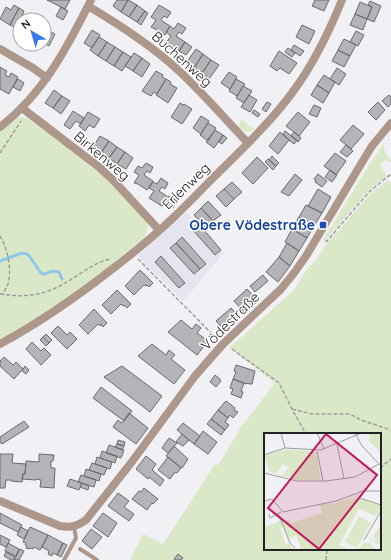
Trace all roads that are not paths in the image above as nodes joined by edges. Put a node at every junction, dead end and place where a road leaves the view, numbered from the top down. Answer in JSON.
{"nodes":[{"id":1,"x":342,"y":0,"type":"edge"},
{"id":2,"x":90,"y":3,"type":"edge"},
{"id":3,"x":0,"y":49,"type":"edge"},
{"id":4,"x":47,"y":78,"type":"junction"},
{"id":5,"x":22,"y":108,"type":"junction"},
{"id":6,"x":391,"y":123,"type":"edge"},
{"id":7,"x":0,"y":127,"type":"edge"},
{"id":8,"x":248,"y":143,"type":"junction"},
{"id":9,"x":159,"y":230,"type":"junction"},
{"id":10,"x":0,"y":344,"type":"edge"},
{"id":11,"x":0,"y":501,"type":"edge"},
{"id":12,"x":74,"y":526,"type":"junction"},
{"id":13,"x":80,"y":549,"type":"dead end"},
{"id":14,"x":64,"y":560,"type":"edge"},
{"id":15,"x":97,"y":560,"type":"edge"}],
"edges":[{"from":1,"to":8,"type":"street","name":"Erlenweg"},
{"from":2,"to":4,"type":"street"},
{"from":2,"to":8,"type":"street","name":"Buchenweg"},
{"from":3,"to":4,"type":"street"},
{"from":4,"to":5,"type":"street"},
{"from":5,"to":7,"type":"street"},
{"from":5,"to":9,"type":"street","name":"Birkenweg"},
{"from":6,"to":12,"type":"street","name":"Vödestraße"},
{"from":8,"to":9,"type":"street","name":"Erlenweg"},
{"from":9,"to":10,"type":"street","name":"Erlenweg"},
{"from":11,"to":12,"type":"street"},
{"from":12,"to":14,"type":"lane"},
{"from":13,"to":15,"type":"lane"}]}
